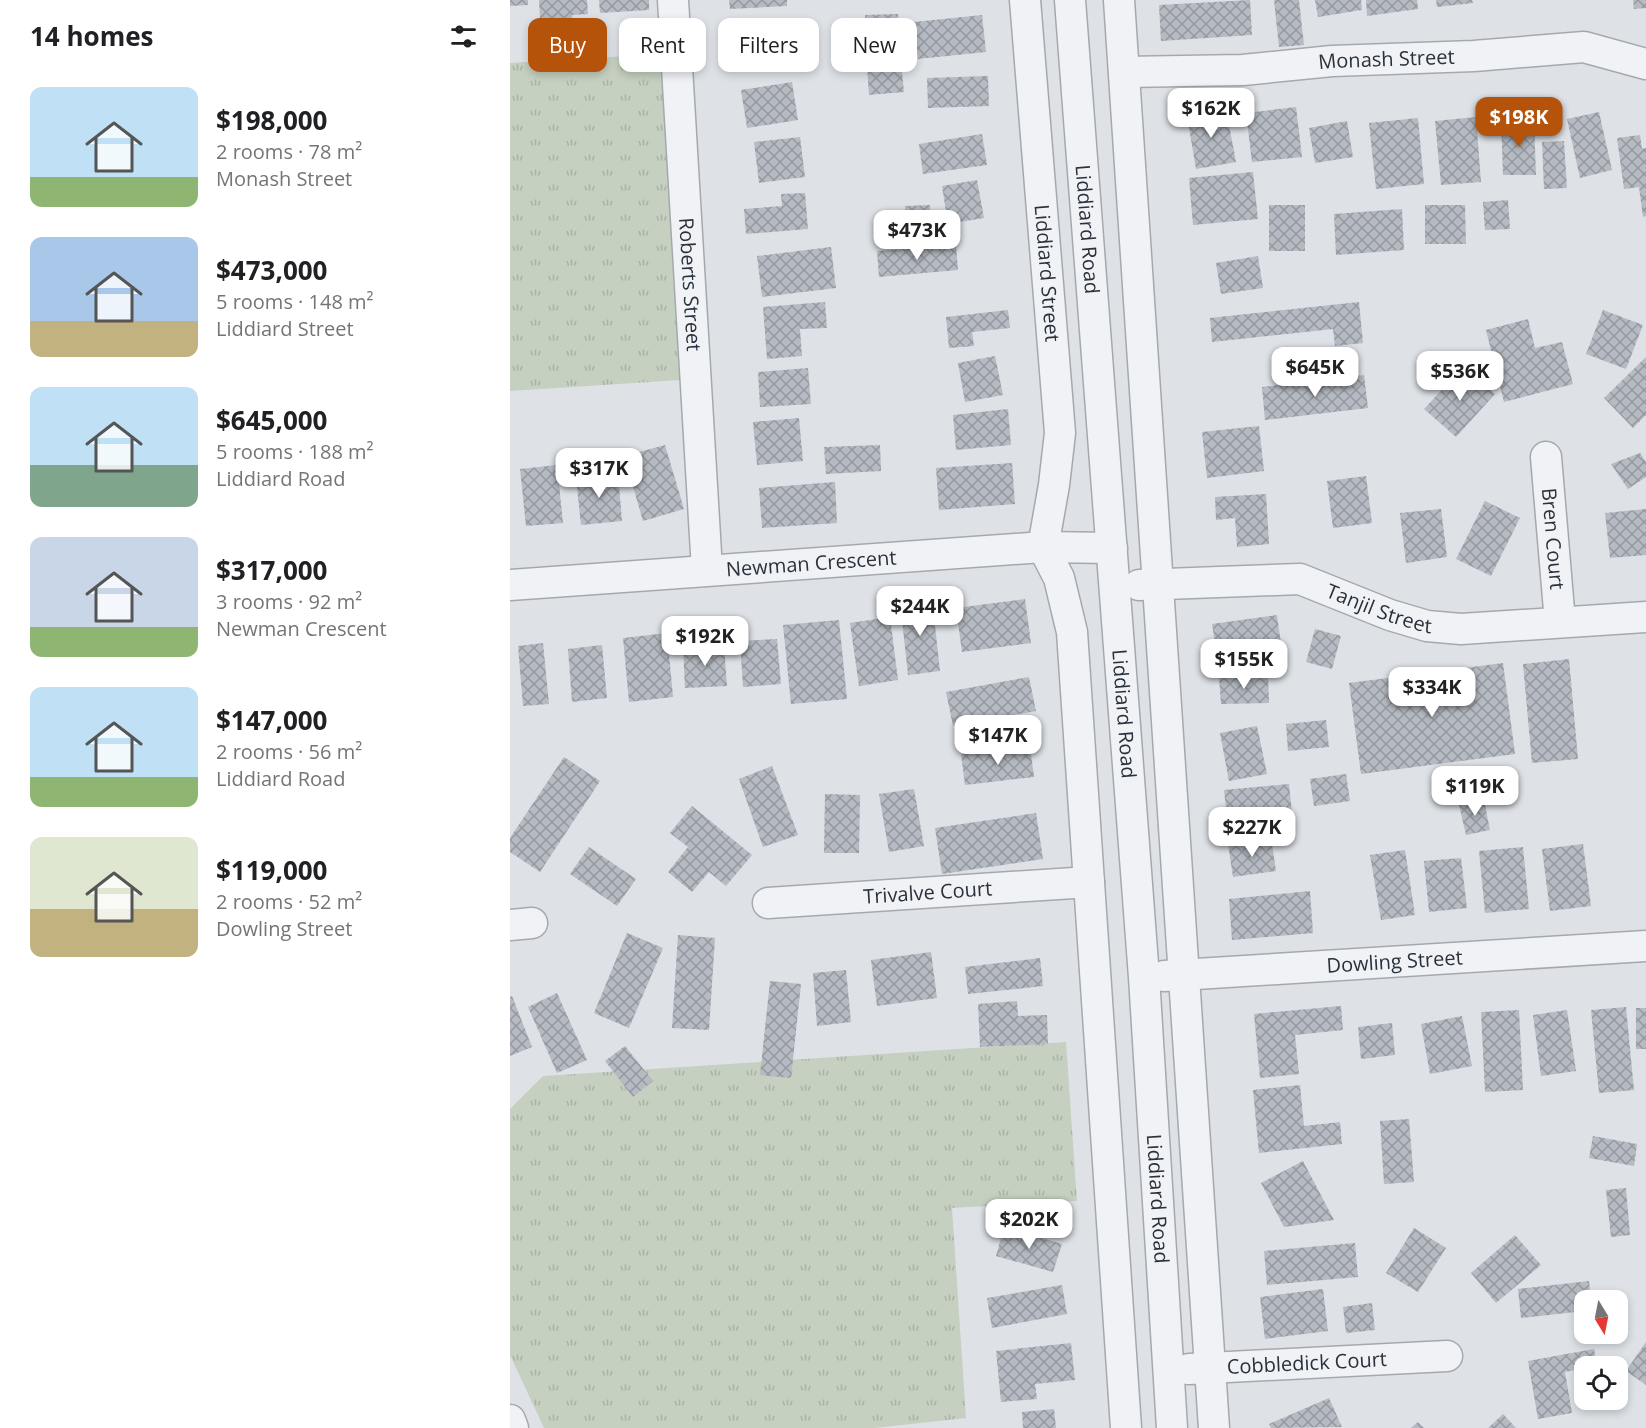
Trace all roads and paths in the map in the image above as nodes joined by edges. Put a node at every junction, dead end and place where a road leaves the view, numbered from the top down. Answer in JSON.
{"nodes":[{"id":1,"x":673,"y":0,"type":"edge"},
{"id":2,"x":1025,"y":0,"type":"edge"},
{"id":3,"x":1070,"y":0,"type":"edge"},
{"id":4,"x":1119,"y":0,"type":"edge"},
{"id":5,"x":1646,"y":64,"type":"edge"},
{"id":6,"x":1125,"y":72,"type":"junction"},
{"id":7,"x":1546,"y":457,"type":"dead end"},
{"id":8,"x":1043,"y":547,"type":"junction"},
{"id":9,"x":1112,"y":548,"type":"junction"},
{"id":10,"x":707,"y":570,"type":"junction"},
{"id":11,"x":1116,"y":584,"type":"junction"},
{"id":12,"x":510,"y":585,"type":"edge"},
{"id":13,"x":1159,"y":586,"type":"junction"},
{"id":14,"x":1646,"y":617,"type":"edge"},
{"id":15,"x":1560,"y":622,"type":"junction"},
{"id":16,"x":1089,"y":882,"type":"junction"},
{"id":17,"x":768,"y":903,"type":"dead end"},
{"id":18,"x":1646,"y":946,"type":"edge"},
{"id":19,"x":1183,"y":975,"type":"junction"},
{"id":20,"x":1144,"y":977,"type":"junction"},
{"id":21,"x":1447,"y":1356,"type":"dead end"},
{"id":22,"x":1210,"y":1369,"type":"junction"},
{"id":23,"x":1169,"y":1370,"type":"junction"},
{"id":24,"x":510,"y":1420,"type":"edge"},
{"id":25,"x":513,"y":1428,"type":"edge"},
{"id":26,"x":1126,"y":1428,"type":"edge"},
{"id":27,"x":1172,"y":1428,"type":"edge"},
{"id":28,"x":1214,"y":1428,"type":"edge"}],
"edges":[{"from":1,"to":10,"type":"street","name":"Roberts Street"},
{"from":2,"to":8,"type":"street","name":"Liddiard Street"},
{"from":3,"to":9,"type":"street","name":"Liddiard Road"},
{"from":4,"to":6,"type":"street","name":"Liddiard Road"},
{"from":5,"to":6,"type":"street","name":"Monash Street"},
{"from":6,"to":13,"type":"street","name":"Liddiard Road"},
{"from":7,"to":15,"type":"street","name":"Bren Court"},
{"from":8,"to":9,"type":"street","name":"Newman Crescent"},
{"from":8,"to":10,"type":"street","name":"Newman Crescent"},
{"from":8,"to":16,"type":"street"},
{"from":9,"to":11,"type":"street","name":"Liddiard Road"},
{"from":10,"to":12,"type":"street","name":"Newman Crescent"},
{"from":11,"to":13,"type":"street","name":"Tanjil Street"},
{"from":11,"to":20,"type":"street","name":"Liddiard Road"},
{"from":13,"to":15,"type":"street","name":"Tanjil Street"},
{"from":13,"to":19,"type":"street","name":"Liddiard Road"},
{"from":14,"to":15,"type":"street","name":"Tanjil Street"},
{"from":16,"to":17,"type":"street","name":"Trivalve Court"},
{"from":16,"to":26,"type":"street"},
{"from":18,"to":19,"type":"street","name":"Dowling Street"},
{"from":19,"to":20,"type":"street","name":"Dowling Street"},
{"from":19,"to":22,"type":"street","name":"Liddiard Road"},
{"from":20,"to":23,"type":"street","name":"Liddiard Road"},
{"from":21,"to":22,"type":"street","name":"Cobbledick Court"},
{"from":22,"to":23,"type":"street","name":"Cobbledick Court"},
{"from":22,"to":28,"type":"street","name":"Liddiard Road"},
{"from":23,"to":27,"type":"street","name":"Liddiard Road"},
{"from":24,"to":25,"type":"street"}]}
